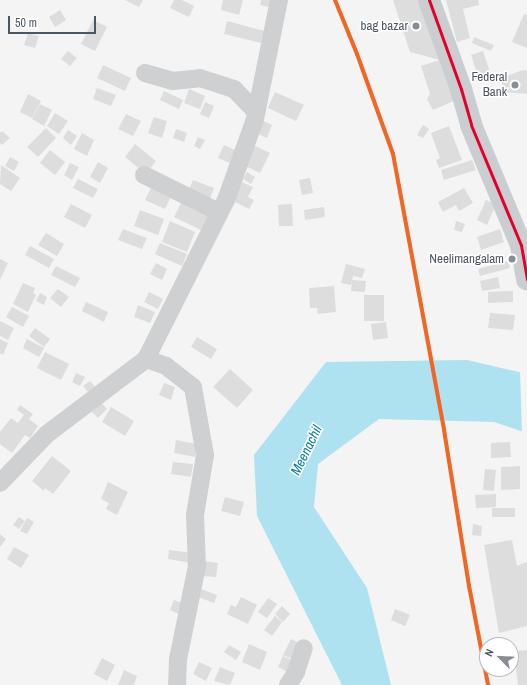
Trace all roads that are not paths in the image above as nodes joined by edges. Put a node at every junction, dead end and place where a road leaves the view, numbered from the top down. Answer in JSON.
{"nodes":[{"id":1,"x":279,"y":0,"type":"edge"},
{"id":2,"x":429,"y":0,"type":"edge"},
{"id":3,"x":145,"y":73,"type":"dead end"},
{"id":4,"x":256,"y":112,"type":"junction"},
{"id":5,"x":144,"y":175,"type":"dead end"},
{"id":6,"x":218,"y":212,"type":"junction"},
{"id":7,"x":527,"y":279,"type":"edge"},
{"id":8,"x":146,"y":359,"type":"junction"},
{"id":9,"x":0,"y":483,"type":"edge"},
{"id":10,"x":304,"y":648,"type":"dead end"},
{"id":11,"x":177,"y":685,"type":"edge"},
{"id":12,"x":288,"y":685,"type":"edge"}],
"edges":[{"from":1,"to":4,"type":"street"},
{"from":2,"to":7,"type":"main road"},
{"from":3,"to":4,"type":"street"},
{"from":4,"to":6,"type":"street"},
{"from":5,"to":6,"type":"street"},
{"from":6,"to":8,"type":"street"},
{"from":8,"to":9,"type":"street"},
{"from":8,"to":11,"type":"street"},
{"from":10,"to":12,"type":"street"}]}
